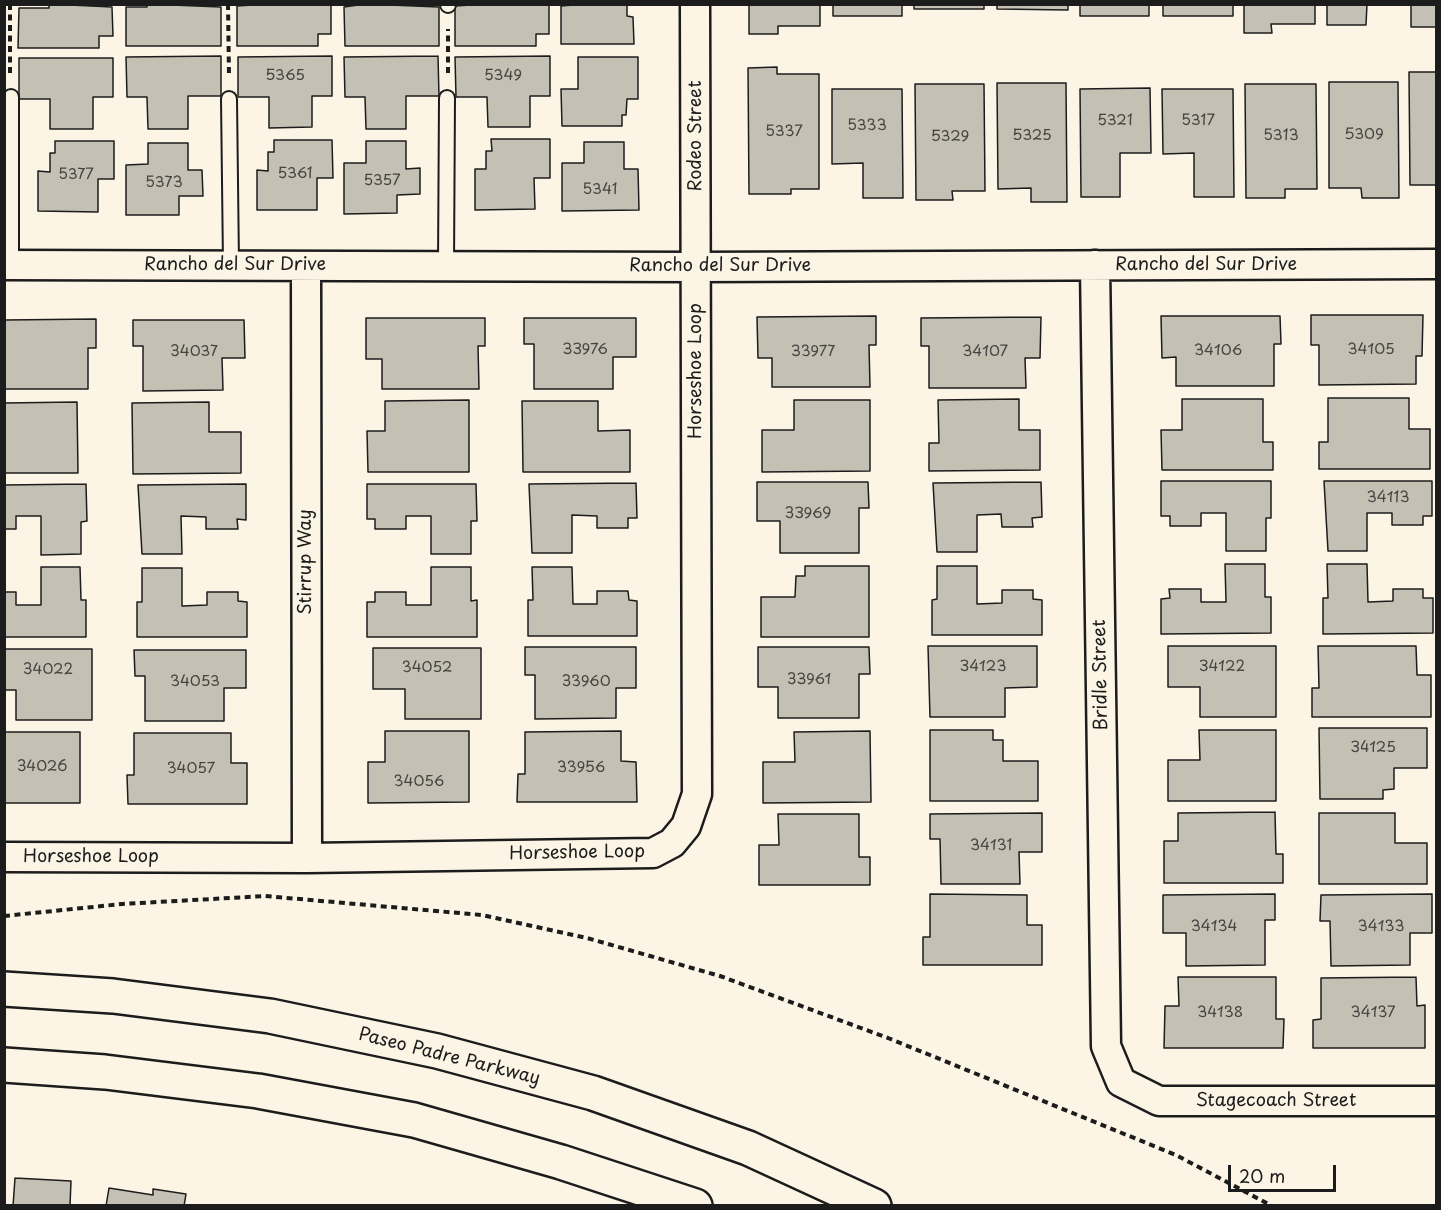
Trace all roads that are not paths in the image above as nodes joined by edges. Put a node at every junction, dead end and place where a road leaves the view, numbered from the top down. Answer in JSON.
{"nodes":[{"id":1,"x":695,"y":4,"type":"edge"},
{"id":2,"x":11,"y":97,"type":"road end"},
{"id":3,"x":447,"y":98,"type":"road end"},
{"id":4,"x":229,"y":99,"type":"road end"},
{"id":5,"x":231,"y":264,"type":"junction"},
{"id":6,"x":1437,"y":264,"type":"edge"},
{"id":7,"x":8,"y":265,"type":"edge"},
{"id":8,"x":446,"y":265,"type":"junction"},
{"id":9,"x":1095,"y":265,"type":"junction"},
{"id":10,"x":306,"y":266,"type":"junction"},
{"id":11,"x":696,"y":267,"type":"junction"},
{"id":12,"x":4,"y":857,"type":"edge"},
{"id":13,"x":307,"y":858,"type":"junction"},
{"id":14,"x":4,"y":989,"type":"edge"},
{"id":15,"x":4,"y":1065,"type":"edge"},
{"id":16,"x":1121,"y":1082,"type":"joint"},
{"id":17,"x":1437,"y":1101,"type":"edge"},
{"id":18,"x":694,"y":1206,"type":"edge"},
{"id":19,"x":874,"y":1206,"type":"edge"}],
"edges":[{"from":1,"to":11,"type":"street","name":"Rodeo Street"},
{"from":2,"to":7,"type":"lane"},
{"from":3,"to":8,"type":"lane"},
{"from":4,"to":5,"type":"lane"},
{"from":5,"to":7,"type":"street","name":"Rancho del Sur Drive"},
{"from":5,"to":10,"type":"street","name":"Rancho del Sur Drive"},
{"from":6,"to":9,"type":"street","name":"Rancho del Sur Drive"},
{"from":8,"to":10,"type":"street","name":"Rancho del Sur Drive"},
{"from":8,"to":11,"type":"street","name":"Rancho del Sur Drive"},
{"from":9,"to":11,"type":"street","name":"Rancho del Sur Drive"},
{"from":9,"to":16,"type":"street","name":"Bridle Street"},
{"from":10,"to":13,"type":"street","name":"Stirrup Way"},
{"from":11,"to":13,"type":"street","name":"Horseshoe Loop"},
{"from":12,"to":13,"type":"street","name":"Horseshoe Loop"},
{"from":14,"to":19,"type":"main road","name":"Paseo Padre Parkway"},
{"from":15,"to":18,"type":"main road"},
{"from":16,"to":17,"type":"street","name":"Stagecoach Street"}]}
